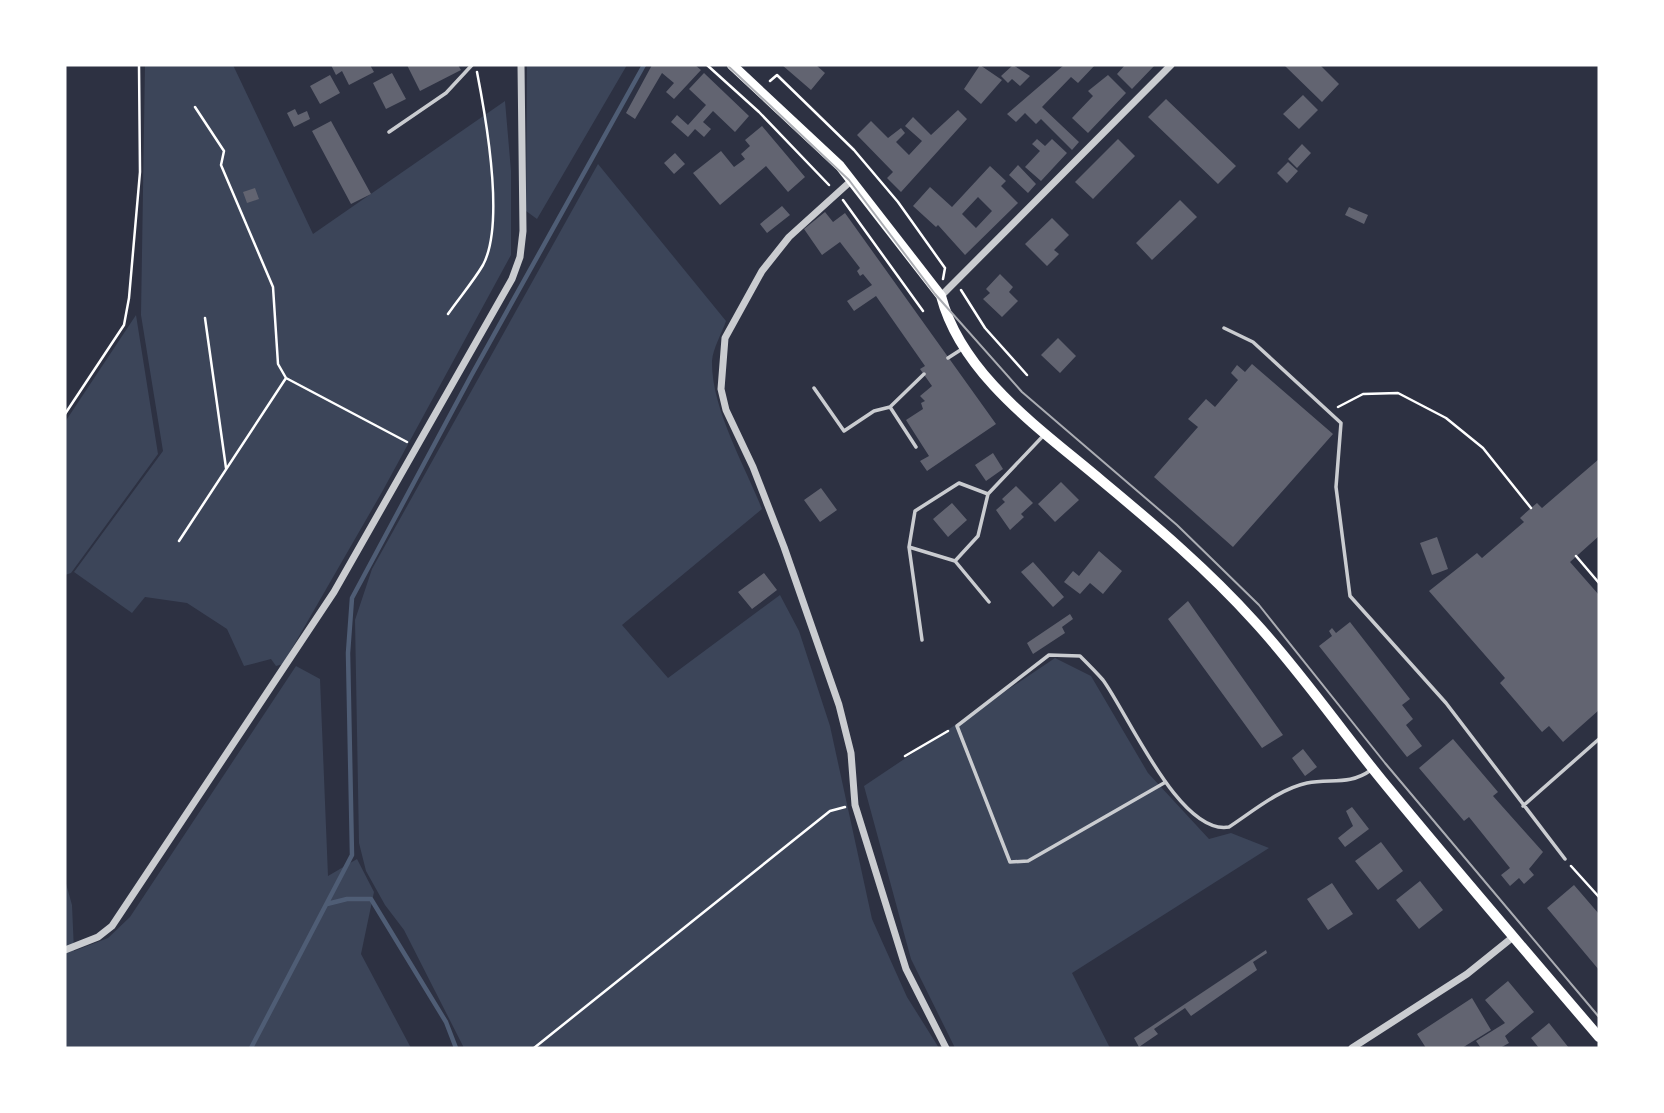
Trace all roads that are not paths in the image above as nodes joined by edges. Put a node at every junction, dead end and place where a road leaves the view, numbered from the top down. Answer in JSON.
{"nodes":[{"id":1,"x":474,"y":65,"type":"edge"},
{"id":2,"x":521,"y":65,"type":"edge"},
{"id":3,"x":732,"y":65,"type":"edge"},
{"id":4,"x":1171,"y":65,"type":"edge"},
{"id":5,"x":389,"y":132,"type":"dead end"},
{"id":6,"x":852,"y":180,"type":"junction"},
{"id":7,"x":941,"y":296,"type":"junction"},
{"id":8,"x":1224,"y":328,"type":"dead end"},
{"id":9,"x":964,"y":347,"type":"junction"},
{"id":10,"x":948,"y":358,"type":"dead end"},
{"id":11,"x":924,"y":374,"type":"dead end"},
{"id":12,"x":814,"y":388,"type":"dead end"},
{"id":13,"x":890,"y":407,"type":"junction"},
{"id":14,"x":1045,"y":433,"type":"junction"},
{"id":15,"x":916,"y":447,"type":"dead end"},
{"id":16,"x":988,"y":494,"type":"junction"},
{"id":17,"x":909,"y":547,"type":"junction"},
{"id":18,"x":955,"y":561,"type":"junction"},
{"id":19,"x":989,"y":601,"type":"dead end"},
{"id":20,"x":922,"y":640,"type":"dead end"},
{"id":21,"x":1599,"y":739,"type":"edge"},
{"id":22,"x":1372,"y":769,"type":"junction"},
{"id":23,"x":1164,"y":783,"type":"junction"},
{"id":24,"x":1523,"y":806,"type":"junction"},
{"id":25,"x":1565,"y":859,"type":"road end"},
{"id":26,"x":1513,"y":937,"type":"junction"},
{"id":27,"x":65,"y":950,"type":"edge"},
{"id":28,"x":1599,"y":1037,"type":"edge"},
{"id":29,"x":946,"y":1048,"type":"edge"},
{"id":30,"x":1352,"y":1048,"type":"edge"}],
"edges":[{"from":1,"to":5,"type":"lane"},
{"from":2,"to":27,"type":"street"},
{"from":3,"to":6,"type":"main road"},
{"from":4,"to":7,"type":"street"},
{"from":6,"to":7,"type":"main road"},
{"from":6,"to":29,"type":"street"},
{"from":7,"to":9,"type":"main road"},
{"from":8,"to":24,"type":"lane"},
{"from":9,"to":10,"type":"lane"},
{"from":9,"to":14,"type":"main road"},
{"from":11,"to":13,"type":"lane"},
{"from":12,"to":13,"type":"lane"},
{"from":13,"to":15,"type":"lane"},
{"from":14,"to":16,"type":"lane"},
{"from":14,"to":22,"type":"main road"},
{"from":16,"to":17,"type":"lane"},
{"from":16,"to":18,"type":"lane"},
{"from":17,"to":18,"type":"lane"},
{"from":17,"to":20,"type":"lane"},
{"from":18,"to":19,"type":"lane"},
{"from":21,"to":24,"type":"lane"},
{"from":22,"to":23,"type":"lane"},
{"from":22,"to":26,"type":"main road"},
{"from":23,"to":23,"type":"lane"},
{"from":24,"to":25,"type":"lane"},
{"from":26,"to":28,"type":"main road"},
{"from":26,"to":30,"type":"street"}]}
